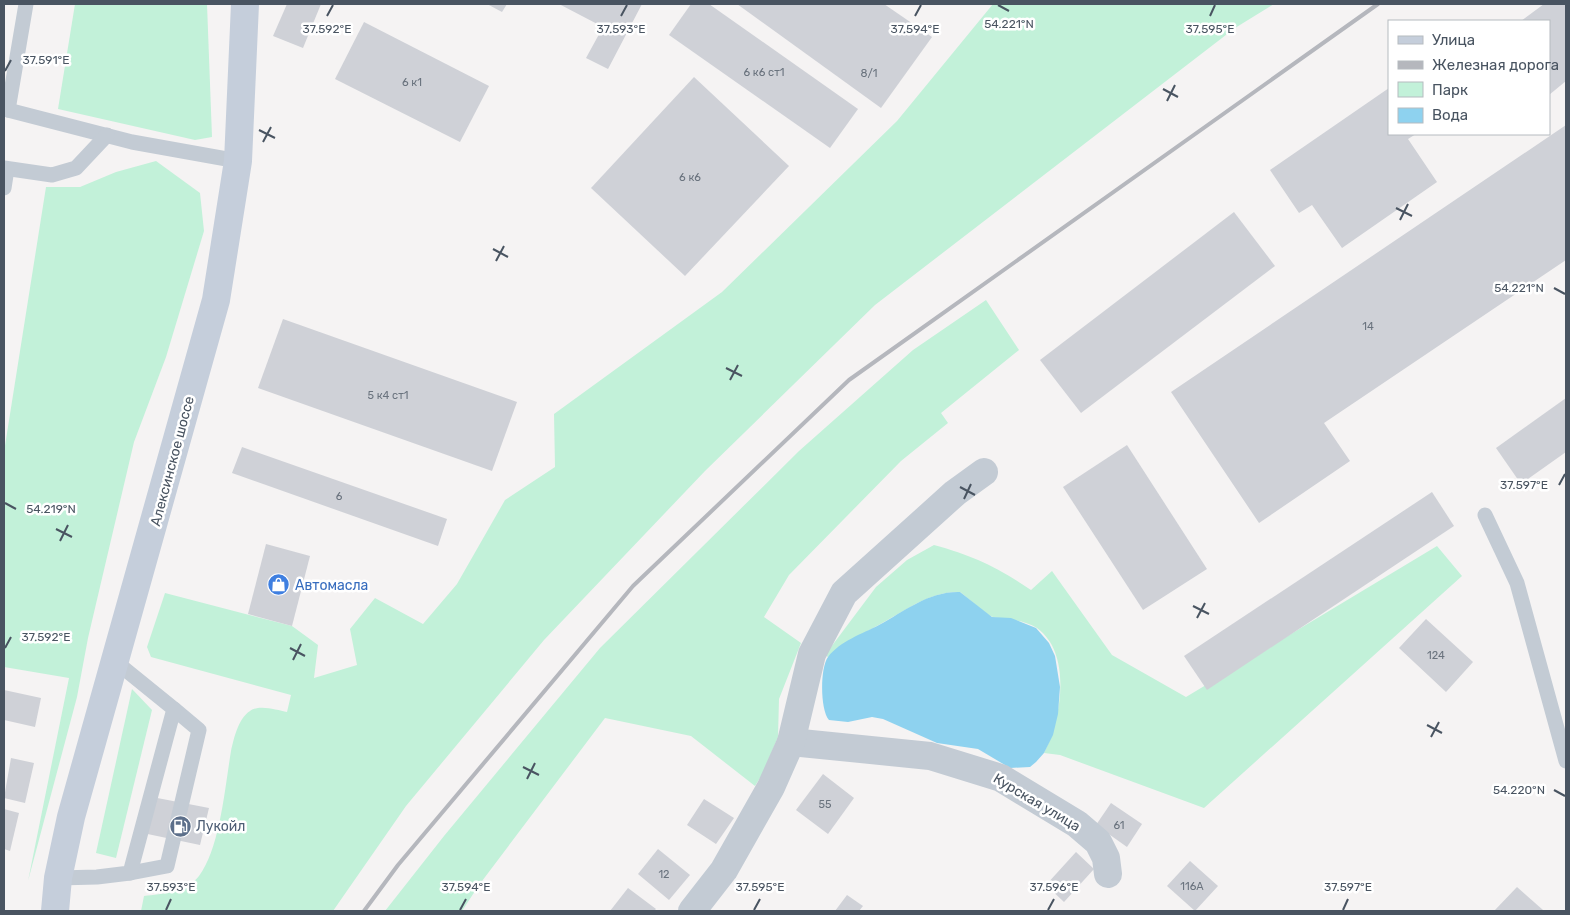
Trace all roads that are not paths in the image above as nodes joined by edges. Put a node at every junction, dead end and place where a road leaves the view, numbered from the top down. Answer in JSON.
{"nodes":[{"id":1,"x":26,"y":4,"type":"edge"},
{"id":2,"x":246,"y":4,"type":"edge"},
{"id":3,"x":6,"y":109,"type":"edge"},
{"id":4,"x":107,"y":135,"type":"junction"},
{"id":5,"x":238,"y":161,"type":"junction"},
{"id":6,"x":5,"y":168,"type":"edge"},
{"id":7,"x":4,"y":188,"type":"edge"},
{"id":8,"x":984,"y":472,"type":"dead end"},
{"id":9,"x":1485,"y":515,"type":"dead end"},
{"id":10,"x":116,"y":662,"type":"junction"},
{"id":11,"x":174,"y":709,"type":"junction"},
{"id":12,"x":791,"y":742,"type":"junction"},
{"id":13,"x":1566,"y":761,"type":"edge"},
{"id":14,"x":130,"y":873,"type":"junction"},
{"id":15,"x":1108,"y":874,"type":"dead end"},
{"id":16,"x":58,"y":878,"type":"junction"},
{"id":17,"x":55,"y":911,"type":"edge"},
{"id":18,"x":692,"y":911,"type":"edge"}],
"edges":[{"from":1,"to":3,"type":"lane"},
{"from":2,"to":5,"type":"main road","name":"Алексинское шоссе"},
{"from":3,"to":4,"type":"lane"},
{"from":4,"to":5,"type":"lane"},
{"from":4,"to":6,"type":"lane"},
{"from":5,"to":10,"type":"main road","name":"Алексинское шоссе"},
{"from":6,"to":7,"type":"lane"},
{"from":8,"to":12,"type":"street"},
{"from":9,"to":13,"type":"lane"},
{"from":10,"to":11,"type":"lane"},
{"from":10,"to":16,"type":"main road","name":"Алексинское шоссе"},
{"from":11,"to":14,"type":"lane"},
{"from":11,"to":14,"type":"lane"},
{"from":12,"to":15,"type":"street","name":"Курская улица"},
{"from":12,"to":18,"type":"street"},
{"from":14,"to":16,"type":"lane"},
{"from":16,"to":17,"type":"main road","name":"Алексинское шоссе"}]}
